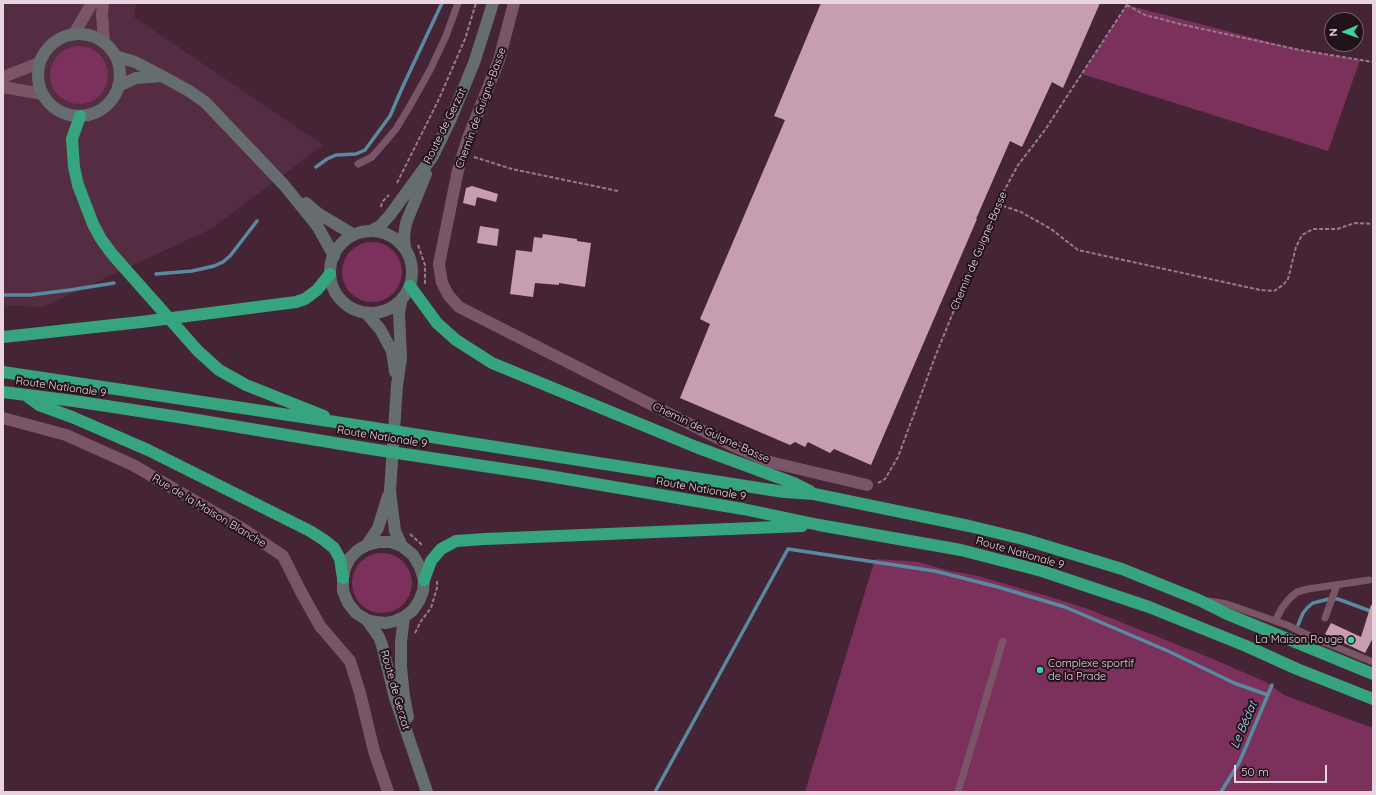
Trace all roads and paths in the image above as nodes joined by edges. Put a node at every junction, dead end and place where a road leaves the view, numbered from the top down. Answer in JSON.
{"nodes":[{"id":1,"x":92,"y":3,"type":"edge"},
{"id":2,"x":103,"y":3,"type":"edge"},
{"id":3,"x":458,"y":3,"type":"edge"},
{"id":4,"x":476,"y":3,"type":"edge"},
{"id":5,"x":494,"y":3,"type":"edge"},
{"id":6,"x":514,"y":3,"type":"edge"},
{"id":7,"x":1128,"y":4,"type":"edge"},
{"id":8,"x":74,"y":34,"type":"junction"},
{"id":9,"x":104,"y":42,"type":"junction"},
{"id":10,"x":115,"y":56,"type":"junction"},
{"id":11,"x":1373,"y":62,"type":"edge"},
{"id":12,"x":39,"y":63,"type":"junction"},
{"id":13,"x":162,"y":76,"type":"junction"},
{"id":14,"x":3,"y":77,"type":"edge"},
{"id":15,"x":118,"y":86,"type":"junction"},
{"id":16,"x":3,"y":87,"type":"edge"},
{"id":17,"x":42,"y":94,"type":"junction"},
{"id":18,"x":80,"y":116,"type":"junction"},
{"id":19,"x":463,"y":154,"type":"junction"},
{"id":20,"x":433,"y":156,"type":"junction"},
{"id":21,"x":358,"y":164,"type":"dead end"},
{"id":22,"x":284,"y":185,"type":"junction"},
{"id":23,"x":394,"y":189,"type":"dead end"},
{"id":24,"x":618,"y":191,"type":"dead end"},
{"id":25,"x":390,"y":193,"type":"dead end"},
{"id":26,"x":997,"y":204,"type":"junction"},
{"id":27,"x":390,"y":216,"type":"junction"},
{"id":28,"x":1373,"y":224,"type":"edge"},
{"id":29,"x":370,"y":231,"type":"junction"},
{"id":30,"x":354,"y":235,"type":"junction"},
{"id":31,"x":405,"y":249,"type":"junction"},
{"id":32,"x":334,"y":256,"type":"junction"},
{"id":33,"x":330,"y":274,"type":"junction"},
{"id":34,"x":410,"y":286,"type":"junction"},
{"id":35,"x":401,"y":302,"type":"junction"},
{"id":36,"x":366,"y":313,"type":"junction"},
{"id":37,"x":3,"y":337,"type":"edge"},
{"id":38,"x":3,"y":372,"type":"edge"},
{"id":39,"x":398,"y":385,"type":"junction"},
{"id":40,"x":3,"y":392,"type":"edge"},
{"id":41,"x":26,"y":396,"type":"junction"},
{"id":42,"x":3,"y":418,"type":"edge"},
{"id":43,"x":342,"y":423,"type":"junction"},
{"id":44,"x":867,"y":485,"type":"joint"},
{"id":45,"x":390,"y":491,"type":"junction"},
{"id":46,"x":814,"y":494,"type":"junction"},
{"id":47,"x":819,"y":525,"type":"junction"},
{"id":48,"x":410,"y":533,"type":"dead end"},
{"id":49,"x":367,"y":545,"type":"junction"},
{"id":50,"x":402,"y":546,"type":"junction"},
{"id":51,"x":424,"y":548,"type":"dead end"},
{"id":52,"x":343,"y":578,"type":"junction"},
{"id":53,"x":424,"y":580,"type":"junction"},
{"id":54,"x":1369,"y":580,"type":"dead end"},
{"id":55,"x":1337,"y":584,"type":"junction"},
{"id":56,"x":1199,"y":600,"type":"junction"},
{"id":57,"x":404,"y":617,"type":"junction"},
{"id":58,"x":1325,"y":618,"type":"dead end"},
{"id":59,"x":367,"y":620,"type":"junction"},
{"id":60,"x":1275,"y":621,"type":"junction"},
{"id":61,"x":1003,"y":641,"type":"dead end"},
{"id":62,"x":1373,"y":662,"type":"edge"},
{"id":63,"x":1373,"y":674,"type":"edge"},
{"id":64,"x":1373,"y":699,"type":"edge"},
{"id":65,"x":418,"y":763,"type":"junction"},
{"id":66,"x":388,"y":792,"type":"edge"},
{"id":67,"x":427,"y":792,"type":"edge"},
{"id":68,"x":958,"y":792,"type":"edge"}],
"edges":[{"from":1,"to":8,"type":"street"},
{"from":2,"to":9,"type":"street"},
{"from":3,"to":21,"type":"lane"},
{"from":4,"to":23,"type":"path"},
{"from":5,"to":20,"type":"main road","name":"Route de Gerzat"},
{"from":6,"to":19,"type":"street","name":"Chemin de Guigne-Basse"},
{"from":7,"to":11,"type":"path"},
{"from":7,"to":26,"type":"path","name":"Chemin de Guigne-Basse"},
{"from":8,"to":9,"type":"main road"},
{"from":8,"to":12,"type":"main road"},
{"from":9,"to":10,"type":"main road"},
{"from":10,"to":13,"type":"main road"},
{"from":10,"to":15,"type":"main road"},
{"from":12,"to":14,"type":"street"},
{"from":12,"to":17,"type":"main road"},
{"from":13,"to":15,"type":"main road"},
{"from":13,"to":22,"type":"main road"},
{"from":15,"to":18,"type":"main road"},
{"from":16,"to":17,"type":"street"},
{"from":17,"to":18,"type":"main road"},
{"from":18,"to":43,"type":"highway"},
{"from":19,"to":24,"type":"path"},
{"from":19,"to":44,"type":"street","name":"Chemin de Guigne-Basse"},
{"from":20,"to":27,"type":"main road","name":"Route de Gerzat"},
{"from":20,"to":31,"type":"main road"},
{"from":22,"to":30,"type":"main road"},
{"from":22,"to":32,"type":"main road"},
{"from":25,"to":27,"type":"path"},
{"from":26,"to":28,"type":"path"},
{"from":26,"to":44,"type":"path","name":"Chemin de Guigne-Basse"},
{"from":27,"to":29,"type":"main road","name":"Route de Gerzat"},
{"from":29,"to":30,"type":"main road"},
{"from":29,"to":31,"type":"main road"},
{"from":30,"to":32,"type":"main road"},
{"from":31,"to":34,"type":"main road"},
{"from":32,"to":33,"type":"main road"},
{"from":33,"to":36,"type":"main road"},
{"from":33,"to":37,"type":"highway"},
{"from":34,"to":35,"type":"main road"},
{"from":34,"to":46,"type":"highway"},
{"from":35,"to":36,"type":"main road"},
{"from":35,"to":39,"type":"main road"},
{"from":36,"to":39,"type":"main road"},
{"from":38,"to":43,"type":"highway","name":"Route Nationale 9"},
{"from":39,"to":45,"type":"main road"},
{"from":40,"to":41,"type":"highway","name":"Route Nationale 9"},
{"from":41,"to":47,"type":"highway","name":"Route Nationale 9"},
{"from":41,"to":52,"type":"highway"},
{"from":42,"to":66,"type":"street","name":"Rue de la Maison Blanche"},
{"from":43,"to":46,"type":"highway","name":"Route Nationale 9"},
{"from":45,"to":49,"type":"main road"},
{"from":45,"to":50,"type":"main road"},
{"from":46,"to":56,"type":"highway","name":"Route Nationale 9"},
{"from":47,"to":53,"type":"highway"},
{"from":47,"to":64,"type":"highway","name":"Route Nationale 9"},
{"from":48,"to":51,"type":"path"},
{"from":49,"to":50,"type":"main road"},
{"from":49,"to":52,"type":"main road"},
{"from":50,"to":53,"type":"main road"},
{"from":52,"to":59,"type":"main road"},
{"from":53,"to":57,"type":"main road"},
{"from":54,"to":55,"type":"lane"},
{"from":55,"to":58,"type":"lane"},
{"from":55,"to":60,"type":"lane"},
{"from":56,"to":60,"type":"lane"},
{"from":56,"to":63,"type":"highway","name":"Route Nationale 9"},
{"from":57,"to":59,"type":"main road"},
{"from":57,"to":65,"type":"main road","name":"Route de Gerzat"},
{"from":59,"to":65,"type":"main road","name":"Route de Gerzat"},
{"from":60,"to":62,"type":"lane"},
{"from":61,"to":68,"type":"lane"},
{"from":65,"to":67,"type":"main road","name":"Route de Gerzat"}]}
